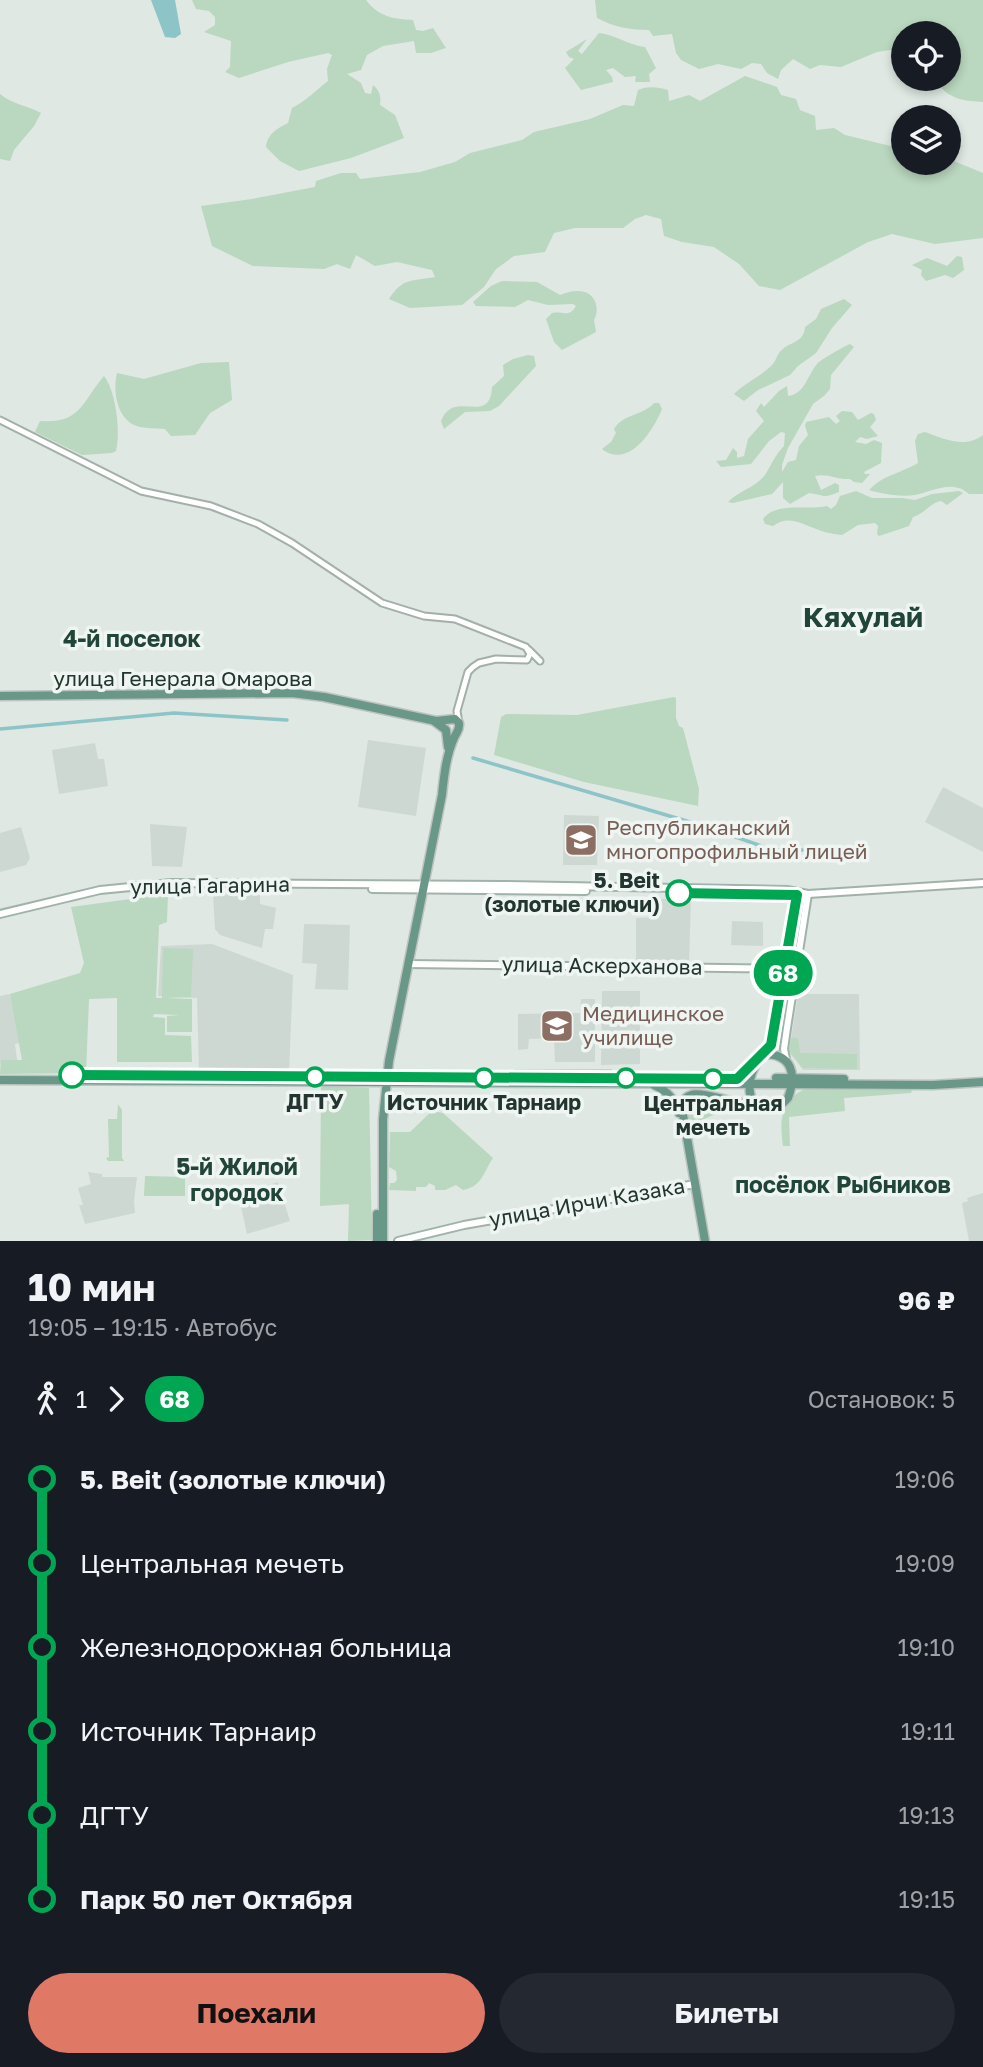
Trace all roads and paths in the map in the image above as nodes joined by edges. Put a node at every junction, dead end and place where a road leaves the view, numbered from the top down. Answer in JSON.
{"nodes":[{"id":1,"x":0,"y":420,"type":"edge"},
{"id":2,"x":529,"y":650,"type":"junction"},
{"id":3,"x":540,"y":661,"type":"dead end"},
{"id":4,"x":0,"y":696,"type":"edge"},
{"id":5,"x":457,"y":711,"type":"junction"},
{"id":6,"x":448,"y":720,"type":"junction"},
{"id":7,"x":459,"y":723,"type":"junction"},
{"id":8,"x":446,"y":730,"type":"junction"},
{"id":9,"x":457,"y":732,"type":"junction"},
{"id":10,"x":446,"y":764,"type":"junction"},
{"id":11,"x":983,"y":883,"type":"edge"},
{"id":12,"x":423,"y":888,"type":"junction"},
{"id":13,"x":797,"y":893,"type":"junction"},
{"id":14,"x":808,"y":894,"type":"junction"},
{"id":15,"x":0,"y":916,"type":"edge"},
{"id":16,"x":408,"y":964,"type":"junction"},
{"id":17,"x":784,"y":969,"type":"junction"},
{"id":18,"x":797,"y":969,"type":"junction"},
{"id":19,"x":775,"y":1027,"type":"junction"},
{"id":20,"x":787,"y":1028,"type":"junction"},
{"id":21,"x":764,"y":1054,"type":"junction"},
{"id":22,"x":787,"y":1061,"type":"junction"},
{"id":23,"x":755,"y":1063,"type":"junction"},
{"id":24,"x":0,"y":1078,"type":"edge"},
{"id":25,"x":811,"y":1079,"type":"junction"},
{"id":26,"x":385,"y":1080,"type":"junction"},
{"id":27,"x":983,"y":1080,"type":"edge"},
{"id":28,"x":738,"y":1081,"type":"junction"},
{"id":29,"x":751,"y":1081,"type":"junction"},
{"id":30,"x":791,"y":1081,"type":"junction"},
{"id":31,"x":645,"y":1084,"type":"junction"},
{"id":32,"x":803,"y":1085,"type":"junction"},
{"id":33,"x":788,"y":1098,"type":"junction"},
{"id":34,"x":752,"y":1099,"type":"junction"},
{"id":35,"x":678,"y":1106,"type":"junction"},
{"id":36,"x":693,"y":1184,"type":"junction"},
{"id":37,"x":377,"y":1241,"type":"edge"},
{"id":38,"x":383,"y":1241,"type":"edge"},
{"id":39,"x":397,"y":1241,"type":"edge"},
{"id":40,"x":703,"y":1241,"type":"edge"}],
"edges":[{"from":1,"to":2,"type":"street"},
{"from":2,"to":3,"type":"street"},
{"from":2,"to":5,"type":"street"},
{"from":4,"to":6,"type":"main road","name":"улица Генерала Омарова"},
{"from":4,"to":8,"type":"main road","name":"улица Генерала Омарова"},
{"from":5,"to":6,"type":"street"},
{"from":5,"to":7,"type":"street"},
{"from":6,"to":7,"type":"main road"},
{"from":6,"to":8,"type":"main road"},
{"from":7,"to":9,"type":"main road"},
{"from":8,"to":9,"type":"main road"},
{"from":8,"to":10,"type":"main road"},
{"from":9,"to":10,"type":"main road"},
{"from":10,"to":12,"type":"main road"},
{"from":11,"to":14,"type":"main road"},
{"from":12,"to":13,"type":"main road"},
{"from":12,"to":13,"type":"main road"},
{"from":12,"to":15,"type":"main road","name":"улица Гагарина"},
{"from":12,"to":16,"type":"main road"},
{"from":13,"to":14,"type":"main road"},
{"from":13,"to":17,"type":"main road"},
{"from":14,"to":18,"type":"main road"},
{"from":16,"to":17,"type":"main road","name":"улица Аскерханова"},
{"from":16,"to":26,"type":"main road"},
{"from":17,"to":18,"type":"main road","name":"улица Аскерханова"},
{"from":17,"to":19,"type":"main road"},
{"from":18,"to":20,"type":"main road"},
{"from":19,"to":20,"type":"main road"},
{"from":19,"to":21,"type":"main road"},
{"from":20,"to":22,"type":"main road"},
{"from":21,"to":22,"type":"main road"},
{"from":21,"to":23,"type":"main road"},
{"from":22,"to":25,"type":"main road"},
{"from":22,"to":30,"type":"main road"},
{"from":23,"to":28,"type":"main road"},
{"from":23,"to":29,"type":"main road"},
{"from":24,"to":26,"type":"main road"},
{"from":25,"to":27,"type":"main road"},
{"from":25,"to":30,"type":"main road"},
{"from":26,"to":28,"type":"main road"},
{"from":26,"to":31,"type":"main road"},
{"from":26,"to":37,"type":"main road"},
{"from":26,"to":38,"type":"main road"},
{"from":27,"to":32,"type":"main road"},
{"from":28,"to":29,"type":"main road"},
{"from":28,"to":31,"type":"main road"},
{"from":28,"to":34,"type":"main road"},
{"from":29,"to":30,"type":"main road"},
{"from":29,"to":34,"type":"main road"},
{"from":30,"to":32,"type":"main road"},
{"from":30,"to":33,"type":"main road"},
{"from":31,"to":35,"type":"main road"},
{"from":32,"to":33,"type":"main road"},
{"from":33,"to":34,"type":"main road"},
{"from":34,"to":35,"type":"main road"},
{"from":34,"to":36,"type":"main road"},
{"from":35,"to":36,"type":"main road"},
{"from":36,"to":39,"type":"main road","name":"улица Ирчи Казака"},
{"from":36,"to":40,"type":"main road"}]}
